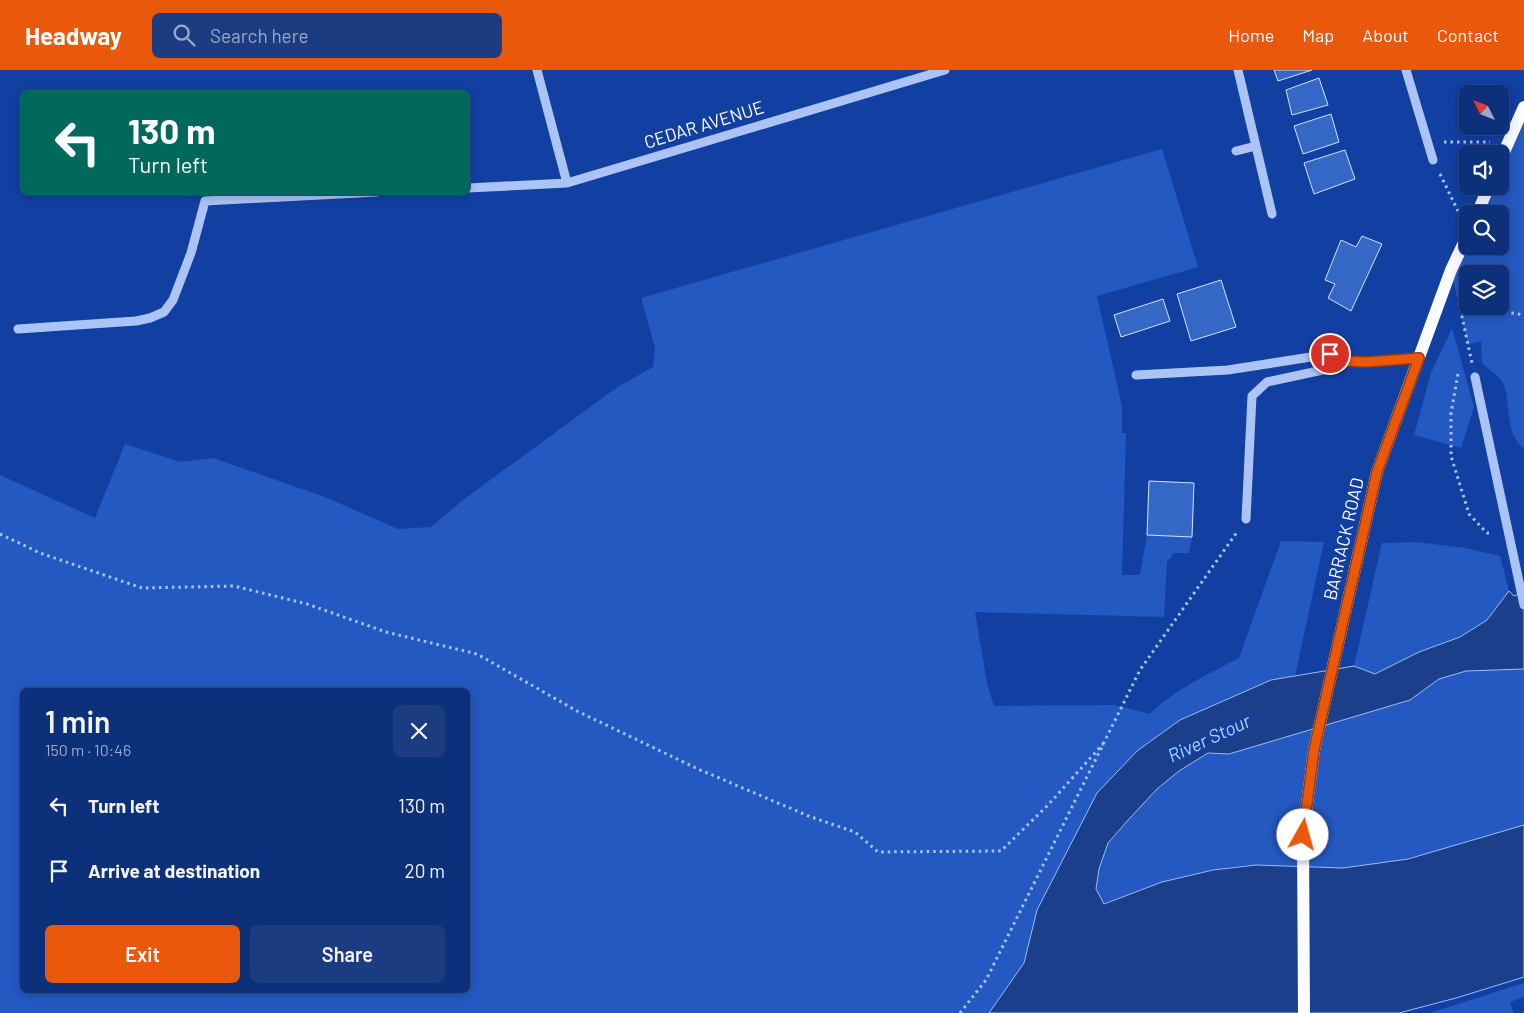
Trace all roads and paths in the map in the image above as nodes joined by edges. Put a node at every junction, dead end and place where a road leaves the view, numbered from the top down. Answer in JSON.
{"nodes":[{"id":1,"x":537,"y":70,"type":"edge"},
{"id":2,"x":945,"y":70,"type":"edge"},
{"id":3,"x":1238,"y":70,"type":"edge"},
{"id":4,"x":1406,"y":70,"type":"edge"},
{"id":5,"x":1524,"y":108,"type":"edge"},
{"id":6,"x":1428,"y":142,"type":"junction"},
{"id":7,"x":1509,"y":142,"type":"junction"},
{"id":8,"x":1508,"y":145,"type":"edge"},
{"id":9,"x":1256,"y":146,"type":"junction"},
{"id":10,"x":1236,"y":152,"type":"dead end"},
{"id":11,"x":1434,"y":160,"type":"joint"},
{"id":12,"x":567,"y":183,"type":"junction"},
{"id":13,"x":470,"y":188,"type":"edge"},
{"id":14,"x":319,"y":195,"type":"edge"},
{"id":15,"x":1459,"y":213,"type":"dead end"},
{"id":16,"x":1272,"y":214,"type":"dead end"},
{"id":17,"x":1459,"y":254,"type":"edge"},
{"id":18,"x":1452,"y":270,"type":"junction"},
{"id":19,"x":1459,"y":304,"type":"edge"},
{"id":20,"x":1509,"y":313,"type":"edge"},
{"id":21,"x":1461,"y":315,"type":"edge"},
{"id":22,"x":1524,"y":315,"type":"edge"},
{"id":23,"x":18,"y":329,"type":"dead end"},
{"id":24,"x":1419,"y":358,"type":"junction"},
{"id":25,"x":1343,"y":361,"type":"junction"},
{"id":26,"x":1464,"y":369,"type":"dead end"},
{"id":27,"x":1136,"y":375,"type":"dead end"},
{"id":28,"x":1475,"y":377,"type":"joint"},
{"id":29,"x":1246,"y":519,"type":"joint"},
{"id":30,"x":0,"y":534,"type":"edge"},
{"id":31,"x":1508,"y":536,"type":"junction"},
{"id":32,"x":1524,"y":605,"type":"edge"},
{"id":33,"x":1103,"y":744,"type":"junction"},
{"id":34,"x":960,"y":1013,"type":"edge"},
{"id":35,"x":1304,"y":1013,"type":"edge"}],
"edges":[{"from":1,"to":12,"type":"street"},
{"from":2,"to":12,"type":"street","name":"CEDAR AVENUE"},
{"from":3,"to":9,"type":"street"},
{"from":4,"to":6,"type":"street"},
{"from":5,"to":7,"type":"main road"},
{"from":6,"to":7,"type":"path"},
{"from":6,"to":11,"type":"street"},
{"from":7,"to":8,"type":"main road"},
{"from":9,"to":10,"type":"street"},
{"from":9,"to":16,"type":"street"},
{"from":11,"to":15,"type":"path"},
{"from":12,"to":13,"type":"street","name":"CEDAR AVENUE"},
{"from":14,"to":23,"type":"street"},
{"from":17,"to":18,"type":"main road","name":"BARRACK ROAD"},
{"from":18,"to":19,"type":"path"},
{"from":18,"to":24,"type":"main road","name":"BARRACK ROAD"},
{"from":20,"to":22,"type":"path"},
{"from":21,"to":28,"type":"path"},
{"from":24,"to":25,"type":"street"},
{"from":24,"to":35,"type":"main road","name":"BARRACK ROAD"},
{"from":25,"to":27,"type":"street"},
{"from":25,"to":29,"type":"street"},
{"from":26,"to":31,"type":"path"},
{"from":28,"to":31,"type":"street"},
{"from":29,"to":33,"type":"path"},
{"from":30,"to":33,"type":"path"},
{"from":31,"to":32,"type":"street"},
{"from":33,"to":34,"type":"path"}]}
